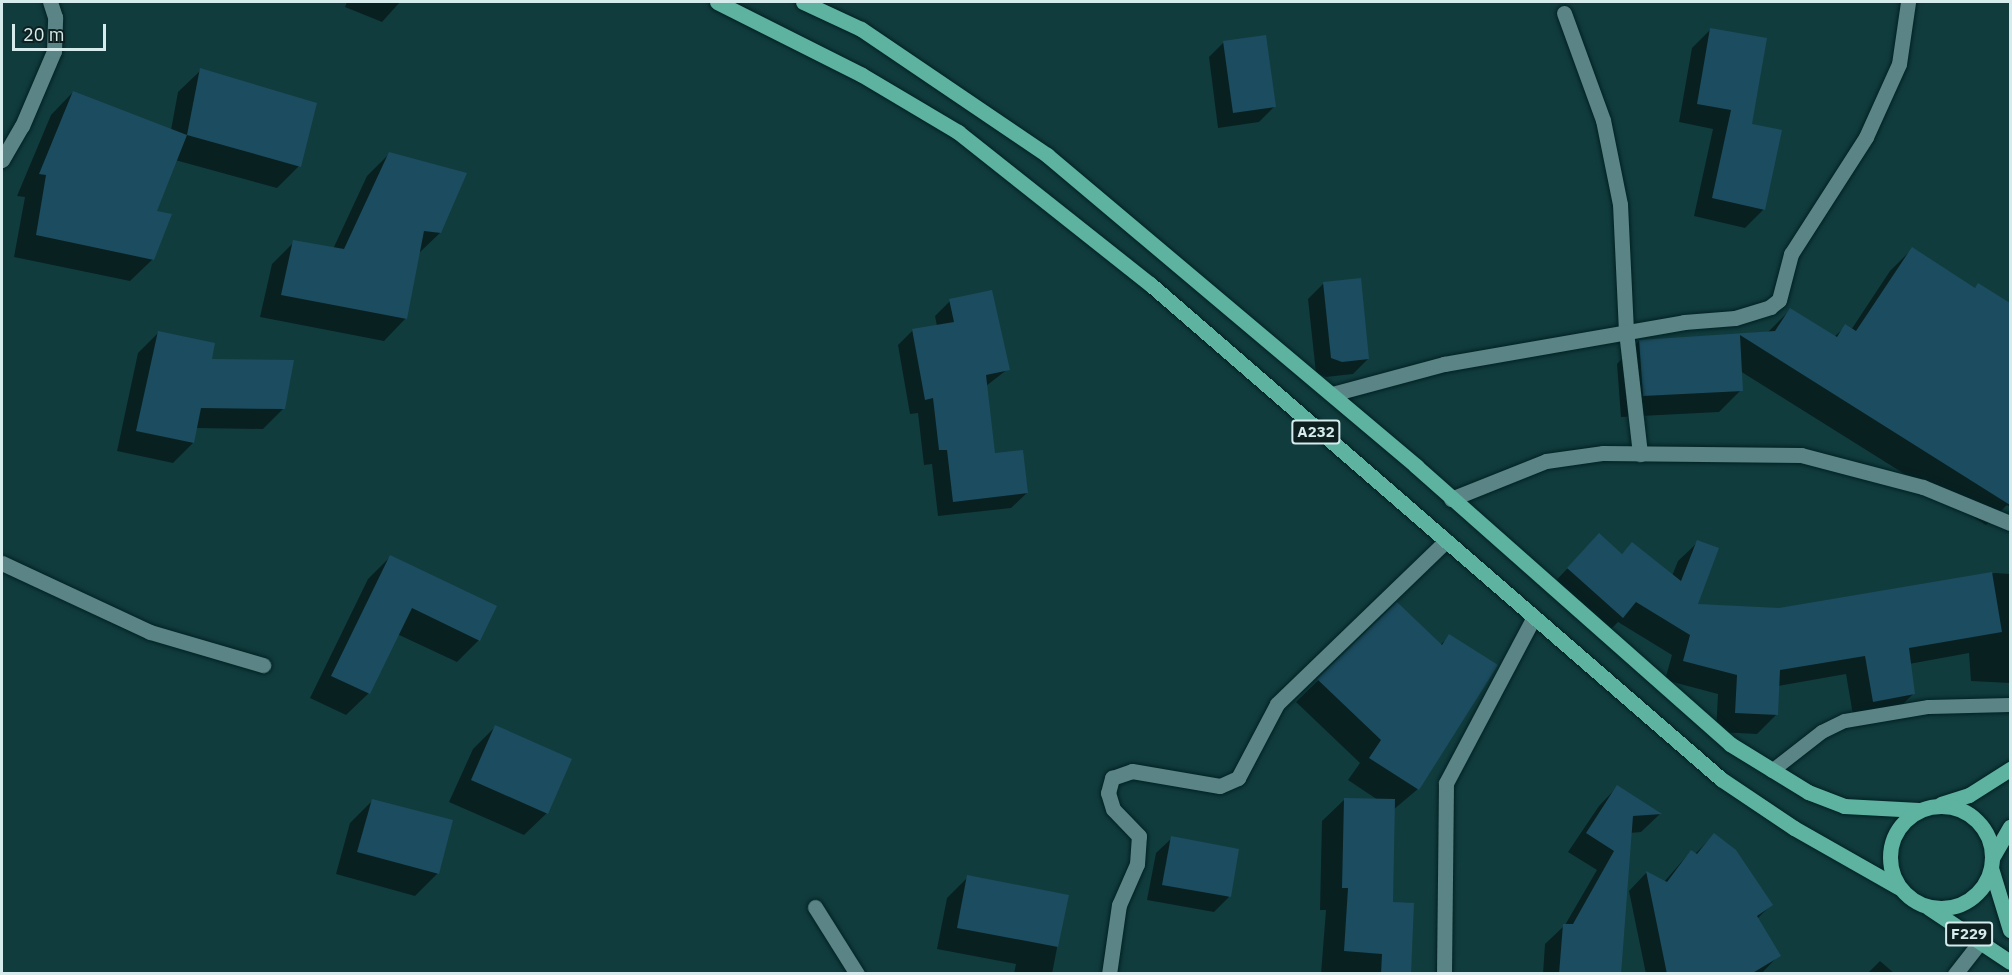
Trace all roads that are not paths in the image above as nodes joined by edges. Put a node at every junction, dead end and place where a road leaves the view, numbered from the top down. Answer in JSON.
{"nodes":[{"id":1,"x":50,"y":2,"type":"edge"},
{"id":2,"x":717,"y":2,"type":"edge"},
{"id":3,"x":803,"y":2,"type":"edge"},
{"id":4,"x":1908,"y":2,"type":"edge"},
{"id":5,"x":1564,"y":13,"type":"dead end"},
{"id":6,"x":2,"y":160,"type":"edge"},
{"id":7,"x":1626,"y":331,"type":"junction"},
{"id":8,"x":1332,"y":394,"type":"junction"},
{"id":9,"x":1640,"y":454,"type":"junction"},
{"id":10,"x":1451,"y":499,"type":"junction"},
{"id":11,"x":2010,"y":523,"type":"edge"},
{"id":12,"x":1446,"y":541,"type":"junction"},
{"id":13,"x":2,"y":563,"type":"edge"},
{"id":14,"x":1534,"y":617,"type":"junction"},
{"id":15,"x":263,"y":665,"type":"dead end"},
{"id":16,"x":2010,"y":705,"type":"edge"},
{"id":17,"x":2010,"y":769,"type":"edge"},
{"id":18,"x":1772,"y":771,"type":"junction"},
{"id":19,"x":1937,"y":806,"type":"junction"},
{"id":20,"x":1919,"y":810,"type":"junction"},
{"id":21,"x":2010,"y":827,"type":"edge"},
{"id":22,"x":1992,"y":863,"type":"junction"},
{"id":23,"x":1898,"y":887,"type":"junction"},
{"id":24,"x":814,"y":907,"type":"dead end"},
{"id":25,"x":1926,"y":907,"type":"junction"},
{"id":26,"x":2010,"y":930,"type":"edge"},
{"id":27,"x":1980,"y":942,"type":"junction"},
{"id":28,"x":2010,"y":962,"type":"edge"},
{"id":29,"x":857,"y":974,"type":"edge"},
{"id":30,"x":1109,"y":974,"type":"edge"},
{"id":31,"x":1444,"y":974,"type":"edge"},
{"id":32,"x":1955,"y":974,"type":"edge"}],
"edges":[{"from":1,"to":6,"type":"street"},
{"from":2,"to":12,"type":"main road","number":"A232"},
{"from":3,"to":8,"type":"main road","number":"A232"},
{"from":4,"to":7,"type":"street"},
{"from":5,"to":7,"type":"street"},
{"from":7,"to":8,"type":"street"},
{"from":7,"to":9,"type":"street"},
{"from":8,"to":10,"type":"main road","number":"A232"},
{"from":9,"to":10,"type":"street"},
{"from":9,"to":11,"type":"street"},
{"from":10,"to":18,"type":"main road","number":"A232"},
{"from":12,"to":14,"type":"main road","number":"A232"},
{"from":12,"to":30,"type":"street"},
{"from":13,"to":15,"type":"street"},
{"from":14,"to":23,"type":"main road","number":"A232"},
{"from":14,"to":31,"type":"street"},
{"from":16,"to":18,"type":"lane"},
{"from":17,"to":19,"type":"main road"},
{"from":18,"to":20,"type":"main road","number":"A232"},
{"from":19,"to":20,"type":"main road"},
{"from":19,"to":22,"type":"main road"},
{"from":20,"to":23,"type":"main road"},
{"from":21,"to":22,"type":"main road"},
{"from":22,"to":25,"type":"main road"},
{"from":22,"to":26,"type":"main road","number":"F229"},
{"from":23,"to":25,"type":"main road"},
{"from":24,"to":29,"type":"street"},
{"from":25,"to":27,"type":"main road","number":"F229"},
{"from":27,"to":28,"type":"main road","number":"F229"},
{"from":27,"to":32,"type":"street"}]}
